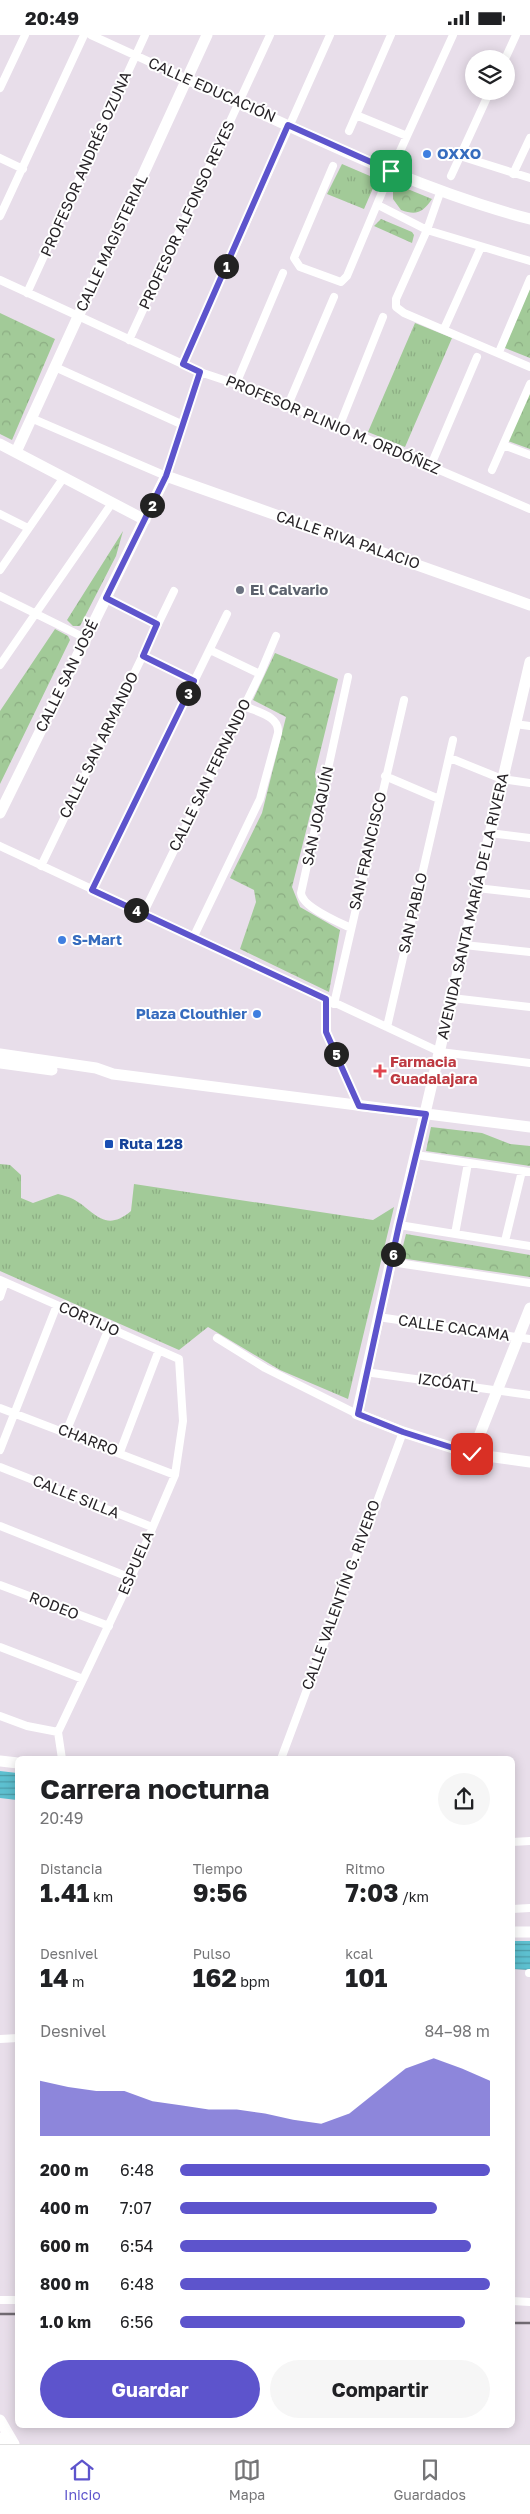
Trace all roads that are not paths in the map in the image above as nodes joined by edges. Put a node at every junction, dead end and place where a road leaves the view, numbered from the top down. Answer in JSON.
{"nodes":[{"id":1,"x":25,"y":35,"type":"edge"},
{"id":2,"x":84,"y":35,"type":"edge"},
{"id":3,"x":91,"y":35,"type":"edge"},
{"id":4,"x":145,"y":35,"type":"edge"},
{"id":5,"x":207,"y":35,"type":"edge"},
{"id":6,"x":270,"y":35,"type":"edge"},
{"id":7,"x":330,"y":35,"type":"edge"},
{"id":8,"x":391,"y":35,"type":"edge"},
{"id":9,"x":453,"y":35,"type":"edge"},
{"id":10,"x":516,"y":35,"type":"edge"},
{"id":11,"x":509,"y":50,"type":"edge"},
{"id":12,"x":135,"y":55,"type":"junction"},
{"id":13,"x":187,"y":79,"type":"junction"},
{"id":14,"x":0,"y":88,"type":"edge"},
{"id":15,"x":486,"y":100,"type":"edge"},
{"id":16,"x":239,"y":102,"type":"junction"},
{"id":17,"x":356,"y":115,"type":"junction"},
{"id":18,"x":288,"y":125,"type":"junction"},
{"id":19,"x":349,"y":131,"type":"dead end"},
{"id":20,"x":407,"y":136,"type":"junction"},
{"id":21,"x":530,"y":138,"type":"edge"},
{"id":22,"x":460,"y":156,"type":"junction"},
{"id":23,"x":0,"y":158,"type":"edge"},
{"id":24,"x":333,"y":166,"type":"dead end"},
{"id":25,"x":23,"y":169,"type":"junction"},
{"id":26,"x":391,"y":171,"type":"junction"},
{"id":27,"x":513,"y":173,"type":"junction"},
{"id":28,"x":451,"y":176,"type":"dead end"},
{"id":29,"x":530,"y":178,"type":"edge"},
{"id":30,"x":441,"y":190,"type":"junction"},
{"id":31,"x":378,"y":205,"type":"junction"},
{"id":32,"x":0,"y":216,"type":"edge"},
{"id":33,"x":530,"y":219,"type":"edge"},
{"id":34,"x":427,"y":230,"type":"junction"},
{"id":35,"x":481,"y":247,"type":"junction"},
{"id":36,"x":530,"y":261,"type":"edge"},
{"id":37,"x":283,"y":273,"type":"dead end"},
{"id":38,"x":530,"y":279,"type":"edge"},
{"id":39,"x":0,"y":280,"type":"edge"},
{"id":40,"x":27,"y":293,"type":"junction"},
{"id":41,"x":334,"y":297,"type":"dead end"},
{"id":42,"x":78,"y":316,"type":"junction"},
{"id":43,"x":384,"y":317,"type":"dead end"},
{"id":44,"x":444,"y":329,"type":"junction"},
{"id":45,"x":129,"y":340,"type":"junction"},
{"id":46,"x":499,"y":352,"type":"junction"},
{"id":47,"x":478,"y":357,"type":"dead end"},
{"id":48,"x":183,"y":364,"type":"junction"},
{"id":49,"x":55,"y":367,"type":"junction"},
{"id":50,"x":530,"y":367,"type":"edge"},
{"id":51,"x":200,"y":372,"type":"junction"},
{"id":52,"x":236,"y":384,"type":"junction"},
{"id":53,"x":530,"y":384,"type":"edge"},
{"id":54,"x":288,"y":405,"type":"junction"},
{"id":55,"x":31,"y":418,"type":"junction"},
{"id":56,"x":181,"y":424,"type":"junction"},
{"id":57,"x":339,"y":427,"type":"junction"},
{"id":58,"x":0,"y":444,"type":"edge"},
{"id":59,"x":503,"y":445,"type":"junction"},
{"id":60,"x":16,"y":452,"type":"junction"},
{"id":61,"x":530,"y":455,"type":"edge"},
{"id":62,"x":431,"y":465,"type":"junction"},
{"id":63,"x":492,"y":470,"type":"dead end"},
{"id":64,"x":166,"y":476,"type":"junction"},
{"id":65,"x":64,"y":477,"type":"junction"},
{"id":66,"x":112,"y":503,"type":"junction"},
{"id":67,"x":530,"y":509,"type":"edge"},
{"id":68,"x":0,"y":514,"type":"edge"},
{"id":69,"x":145,"y":520,"type":"junction"},
{"id":70,"x":28,"y":528,"type":"junction"},
{"id":71,"x":0,"y":570,"type":"edge"},
{"id":72,"x":174,"y":591,"type":"dead end"},
{"id":73,"x":0,"y":596,"type":"edge"},
{"id":74,"x":106,"y":598,"type":"junction"},
{"id":75,"x":530,"y":605,"type":"edge"},
{"id":76,"x":36,"y":614,"type":"junction"},
{"id":77,"x":226,"y":614,"type":"dead end"},
{"id":78,"x":157,"y":624,"type":"junction"},
{"id":79,"x":276,"y":636,"type":"dead end"},
{"id":80,"x":85,"y":638,"type":"junction"},
{"id":81,"x":210,"y":650,"type":"junction"},
{"id":82,"x":143,"y":656,"type":"junction"},
{"id":83,"x":0,"y":665,"type":"edge"},
{"id":84,"x":530,"y":667,"type":"edge"},
{"id":85,"x":260,"y":674,"type":"junction"},
{"id":86,"x":348,"y":677,"type":"dead end"},
{"id":87,"x":194,"y":681,"type":"junction"},
{"id":88,"x":404,"y":699,"type":"dead end"},
{"id":89,"x":244,"y":706,"type":"junction"},
{"id":90,"x":515,"y":724,"type":"junction"},
{"id":91,"x":530,"y":726,"type":"edge"},
{"id":92,"x":452,"y":740,"type":"dead end"},
{"id":93,"x":450,"y":757,"type":"junction"},
{"id":94,"x":386,"y":776,"type":"junction"},
{"id":95,"x":502,"y":779,"type":"junction"},
{"id":96,"x":530,"y":783,"type":"edge"},
{"id":97,"x":439,"y":799,"type":"junction"},
{"id":98,"x":0,"y":813,"type":"edge"},
{"id":99,"x":489,"y":833,"type":"junction"},
{"id":100,"x":530,"y":838,"type":"edge"},
{"id":101,"x":0,"y":845,"type":"edge"},
{"id":102,"x":41,"y":866,"type":"junction"},
{"id":103,"x":477,"y":888,"type":"junction"},
{"id":104,"x":92,"y":890,"type":"junction"},
{"id":105,"x":530,"y":895,"type":"edge"},
{"id":106,"x":143,"y":914,"type":"junction"},
{"id":107,"x":350,"y":928,"type":"junction"},
{"id":108,"x":194,"y":936,"type":"junction"},
{"id":109,"x":464,"y":945,"type":"junction"},
{"id":110,"x":530,"y":953,"type":"edge"},
{"id":111,"x":452,"y":998,"type":"junction"},
{"id":112,"x":326,"y":999,"type":"junction"},
{"id":113,"x":334,"y":1003,"type":"junction"},
{"id":114,"x":530,"y":1007,"type":"edge"},
{"id":115,"x":387,"y":1027,"type":"junction"},
{"id":116,"x":440,"y":1052,"type":"junction"},
{"id":117,"x":0,"y":1055,"type":"edge"},
{"id":118,"x":0,"y":1063,"type":"edge"},
{"id":119,"x":530,"y":1063,"type":"edge"},
{"id":120,"x":113,"y":1074,"type":"junction"},
{"id":121,"x":359,"y":1106,"type":"junction"},
{"id":122,"x":426,"y":1114,"type":"junction"},
{"id":123,"x":530,"y":1127,"type":"edge"},
{"id":124,"x":416,"y":1155,"type":"junction"},
{"id":125,"x":468,"y":1163,"type":"junction"},
{"id":126,"x":526,"y":1171,"type":"edge"},
{"id":127,"x":399,"y":1225,"type":"junction"},
{"id":128,"x":455,"y":1234,"type":"junction"},
{"id":129,"x":505,"y":1241,"type":"junction"},
{"id":130,"x":530,"y":1246,"type":"edge"},
{"id":131,"x":391,"y":1262,"type":"junction"},
{"id":132,"x":3,"y":1281,"type":"edge"},
{"id":133,"x":530,"y":1283,"type":"edge"},
{"id":134,"x":0,"y":1297,"type":"edge"},
{"id":135,"x":57,"y":1305,"type":"junction"},
{"id":136,"x":530,"y":1308,"type":"edge"},
{"id":137,"x":378,"y":1317,"type":"junction"},
{"id":138,"x":109,"y":1328,"type":"junction"},
{"id":139,"x":518,"y":1337,"type":"junction"},
{"id":140,"x":217,"y":1338,"type":"dead end"},
{"id":141,"x":530,"y":1339,"type":"edge"},
{"id":142,"x":159,"y":1350,"type":"junction"},
{"id":143,"x":178,"y":1359,"type":"joint"},
{"id":144,"x":365,"y":1372,"type":"junction"},
{"id":145,"x":496,"y":1390,"type":"junction"},
{"id":146,"x":530,"y":1395,"type":"edge"},
{"id":147,"x":0,"y":1408,"type":"edge"},
{"id":148,"x":15,"y":1414,"type":"junction"},
{"id":149,"x":358,"y":1414,"type":"junction"},
{"id":150,"x":66,"y":1432,"type":"junction"},
{"id":151,"x":403,"y":1432,"type":"junction"},
{"id":152,"x":0,"y":1451,"type":"edge"},
{"id":153,"x":120,"y":1453,"type":"junction"},
{"id":154,"x":472,"y":1454,"type":"junction"},
{"id":155,"x":530,"y":1462,"type":"edge"},
{"id":156,"x":0,"y":1467,"type":"edge"},
{"id":157,"x":175,"y":1475,"type":"junction"},
{"id":158,"x":0,"y":1526,"type":"edge"},
{"id":159,"x":152,"y":1527,"type":"junction"},
{"id":160,"x":131,"y":1578,"type":"junction"},
{"id":161,"x":0,"y":1585,"type":"edge"},
{"id":162,"x":109,"y":1626,"type":"junction"},
{"id":163,"x":0,"y":1647,"type":"edge"},
{"id":164,"x":83,"y":1679,"type":"junction"},
{"id":165,"x":0,"y":1716,"type":"edge"},
{"id":166,"x":58,"y":1732,"type":"junction"},
{"id":167,"x":62,"y":1756,"type":"edge"},
{"id":168,"x":282,"y":1756,"type":"edge"},
{"id":169,"x":0,"y":1761,"type":"edge"},
{"id":170,"x":15,"y":1763,"type":"edge"},
{"id":171,"x":530,"y":1841,"type":"edge"},
{"id":172,"x":515,"y":1842,"type":"edge"},
{"id":173,"x":515,"y":1909,"type":"edge"},
{"id":174,"x":530,"y":1909,"type":"edge"},
{"id":175,"x":515,"y":1932,"type":"edge"},
{"id":176,"x":530,"y":1932,"type":"edge"},
{"id":177,"x":15,"y":2038,"type":"edge"},
{"id":178,"x":0,"y":2039,"type":"edge"},
{"id":179,"x":0,"y":2300,"type":"edge"},
{"id":180,"x":15,"y":2300,"type":"edge"},
{"id":181,"x":515,"y":2301,"type":"edge"},
{"id":182,"x":530,"y":2302,"type":"edge"},
{"id":183,"x":0,"y":2420,"type":"edge"},
{"id":184,"x":0,"y":2438,"type":"edge"},
{"id":185,"x":3,"y":2444,"type":"edge"},
{"id":186,"x":14,"y":2444,"type":"edge"}],
"edges":[{"from":1,"to":14,"type":"street"},
{"from":2,"to":25,"type":"street"},
{"from":3,"to":12,"type":"street","name":"CALLE EDUCACIÓN"},
{"from":4,"to":12,"type":"street","name":"PROFESOR ANDRÉS OZUNA"},
{"from":5,"to":13,"type":"street","name":"CALLE MAGISTERIAL"},
{"from":6,"to":16,"type":"street","name":"PROFESOR ALFONSO REYES"},
{"from":7,"to":18,"type":"street"},
{"from":8,"to":17,"type":"street"},
{"from":9,"to":20,"type":"street"},
{"from":10,"to":11,"type":"street"},
{"from":12,"to":13,"type":"street","name":"CALLE EDUCACIÓN"},
{"from":12,"to":40,"type":"street","name":"PROFESOR ANDRÉS OZUNA"},
{"from":13,"to":16,"type":"street","name":"CALLE EDUCACIÓN"},
{"from":13,"to":42,"type":"street","name":"CALLE MAGISTERIAL"},
{"from":15,"to":22,"type":"street"},
{"from":16,"to":18,"type":"street","name":"CALLE EDUCACIÓN"},
{"from":16,"to":45,"type":"street","name":"PROFESOR ALFONSO REYES"},
{"from":17,"to":19,"type":"street"},
{"from":17,"to":20,"type":"street"},
{"from":18,"to":26,"type":"street","name":"CALLE EDUCACIÓN"},
{"from":18,"to":48,"type":"street"},
{"from":20,"to":26,"type":"street"},
{"from":21,"to":27,"type":"street"},
{"from":22,"to":27,"type":"street"},
{"from":22,"to":28,"type":"street"},
{"from":23,"to":25,"type":"street"},
{"from":24,"to":31,"type":"street"},
{"from":25,"to":32,"type":"street"},
{"from":26,"to":30,"type":"street","name":"CALLE EDUCACIÓN"},
{"from":26,"to":31,"type":"street"},
{"from":27,"to":29,"type":"street"},
{"from":30,"to":33,"type":"street","name":"CALLE EDUCACIÓN"},
{"from":30,"to":34,"type":"street"},
{"from":31,"to":34,"type":"street"},
{"from":34,"to":35,"type":"street"},
{"from":34,"to":44,"type":"street"},
{"from":35,"to":36,"type":"street"},
{"from":35,"to":44,"type":"street"},
{"from":37,"to":52,"type":"street"},
{"from":38,"to":46,"type":"street"},
{"from":39,"to":40,"type":"street","name":"PROFESOR PLINIO M. ORDÓÑEZ"},
{"from":40,"to":42,"type":"street","name":"PROFESOR PLINIO M. ORDÓÑEZ"},
{"from":41,"to":54,"type":"street"},
{"from":42,"to":45,"type":"street","name":"PROFESOR PLINIO M. ORDÓÑEZ"},
{"from":42,"to":49,"type":"street","name":"CALLE MAGISTERIAL"},
{"from":43,"to":57,"type":"street"},
{"from":44,"to":46,"type":"street"},
{"from":45,"to":48,"type":"street","name":"PROFESOR PLINIO M. ORDÓÑEZ"},
{"from":46,"to":50,"type":"street"},
{"from":47,"to":62,"type":"street"},
{"from":48,"to":51,"type":"street","name":"PROFESOR PLINIO M. ORDÓÑEZ"},
{"from":49,"to":55,"type":"street","name":"CALLE MAGISTERIAL"},
{"from":49,"to":56,"type":"street"},
{"from":51,"to":52,"type":"street","name":"PROFESOR PLINIO M. ORDÓÑEZ"},
{"from":51,"to":56,"type":"street","name":"CALLE SAN JOSÉ"},
{"from":52,"to":54,"type":"street","name":"PROFESOR PLINIO M. ORDÓÑEZ"},
{"from":53,"to":59,"type":"street"},
{"from":54,"to":57,"type":"street","name":"PROFESOR PLINIO M. ORDÓÑEZ"},
{"from":55,"to":60,"type":"street","name":"CALLE MAGISTERIAL"},
{"from":55,"to":64,"type":"street"},
{"from":56,"to":64,"type":"street","name":"CALLE SAN JOSÉ"},
{"from":57,"to":62,"type":"street","name":"PROFESOR PLINIO M. ORDÓÑEZ"},
{"from":58,"to":60,"type":"street"},
{"from":59,"to":61,"type":"street"},
{"from":59,"to":63,"type":"street"},
{"from":60,"to":65,"type":"street"},
{"from":62,"to":67,"type":"street","name":"PROFESOR PLINIO M. ORDÓÑEZ"},
{"from":64,"to":69,"type":"street","name":"CALLE SAN JOSÉ"},
{"from":64,"to":75,"type":"street","name":"CALLE RIVA PALACIO"},
{"from":65,"to":66,"type":"street"},
{"from":65,"to":70,"type":"street"},
{"from":66,"to":69,"type":"street"},
{"from":66,"to":76,"type":"street"},
{"from":68,"to":70,"type":"street"},
{"from":69,"to":74,"type":"street","name":"CALLE SAN JOSÉ"},
{"from":70,"to":71,"type":"street"},
{"from":72,"to":78,"type":"street","name":"CALLE SAN ARMANDO"},
{"from":73,"to":76,"type":"street"},
{"from":74,"to":78,"type":"street"},
{"from":74,"to":80,"type":"street","name":"CALLE SAN JOSÉ"},
{"from":76,"to":80,"type":"street"},
{"from":76,"to":83,"type":"street"},
{"from":77,"to":81,"type":"street"},
{"from":78,"to":82,"type":"street","name":"CALLE SAN ARMANDO"},
{"from":79,"to":85,"type":"street","name":"CALLE SAN FERNANDO"},
{"from":80,"to":98,"type":"street","name":"CALLE SAN JOSÉ"},
{"from":81,"to":85,"type":"street"},
{"from":81,"to":87,"type":"street"},
{"from":82,"to":87,"type":"street"},
{"from":82,"to":102,"type":"street","name":"CALLE SAN ARMANDO"},
{"from":84,"to":90,"type":"street","name":"AVENIDA SANTA MARÍA DE LA RIVERA"},
{"from":85,"to":89,"type":"street","name":"CALLE SAN FERNANDO"},
{"from":86,"to":107,"type":"street","name":"SAN JOAQUÍN"},
{"from":87,"to":104,"type":"street"},
{"from":88,"to":94,"type":"street","name":"SAN FRANCISCO"},
{"from":89,"to":106,"type":"street","name":"CALLE SAN FERNANDO"},
{"from":89,"to":108,"type":"street"},
{"from":90,"to":91,"type":"street"},
{"from":90,"to":95,"type":"street","name":"AVENIDA SANTA MARÍA DE LA RIVERA"},
{"from":92,"to":93,"type":"street","name":"SAN PABLO"},
{"from":93,"to":95,"type":"street"},
{"from":93,"to":97,"type":"street","name":"SAN PABLO"},
{"from":94,"to":97,"type":"street"},
{"from":94,"to":107,"type":"street","name":"SAN FRANCISCO"},
{"from":95,"to":96,"type":"street"},
{"from":95,"to":99,"type":"street","name":"AVENIDA SANTA MARÍA DE LA RIVERA"},
{"from":97,"to":115,"type":"street","name":"SAN PABLO"},
{"from":99,"to":100,"type":"street"},
{"from":99,"to":103,"type":"street","name":"AVENIDA SANTA MARÍA DE LA RIVERA"},
{"from":101,"to":102,"type":"street"},
{"from":102,"to":104,"type":"street"},
{"from":103,"to":105,"type":"street"},
{"from":103,"to":109,"type":"street","name":"AVENIDA SANTA MARÍA DE LA RIVERA"},
{"from":104,"to":106,"type":"street"},
{"from":106,"to":108,"type":"street"},
{"from":107,"to":113,"type":"street","name":"SAN FRANCISCO"},
{"from":108,"to":112,"type":"street"},
{"from":109,"to":110,"type":"street"},
{"from":109,"to":111,"type":"street","name":"AVENIDA SANTA MARÍA DE LA RIVERA"},
{"from":111,"to":114,"type":"street"},
{"from":111,"to":116,"type":"street","name":"AVENIDA SANTA MARÍA DE LA RIVERA"},
{"from":112,"to":113,"type":"street"},
{"from":112,"to":121,"type":"street"},
{"from":113,"to":115,"type":"street"},
{"from":115,"to":116,"type":"street"},
{"from":116,"to":119,"type":"street"},
{"from":116,"to":122,"type":"street","name":"AVENIDA SANTA MARÍA DE LA RIVERA"},
{"from":117,"to":120,"type":"street"},
{"from":118,"to":120,"type":"street"},
{"from":120,"to":121,"type":"street"},
{"from":121,"to":122,"type":"street"},
{"from":122,"to":123,"type":"street"},
{"from":122,"to":124,"type":"street","name":"AVENIDA SANTA MARÍA DE LA RIVERA"},
{"from":124,"to":125,"type":"street"},
{"from":124,"to":127,"type":"street","name":"AVENIDA SANTA MARÍA DE LA RIVERA"},
{"from":125,"to":126,"type":"street"},
{"from":125,"to":128,"type":"street"},
{"from":126,"to":129,"type":"street"},
{"from":127,"to":128,"type":"street"},
{"from":127,"to":131,"type":"street","name":"AVENIDA SANTA MARÍA DE LA RIVERA"},
{"from":128,"to":129,"type":"street"},
{"from":129,"to":130,"type":"street"},
{"from":131,"to":133,"type":"street"},
{"from":131,"to":137,"type":"street","name":"AVENIDA SANTA MARÍA DE LA RIVERA"},
{"from":132,"to":134,"type":"street"},
{"from":132,"to":135,"type":"street","name":"CORTIJO"},
{"from":135,"to":138,"type":"street","name":"CORTIJO"},
{"from":135,"to":148,"type":"street"},
{"from":136,"to":139,"type":"street"},
{"from":137,"to":139,"type":"street","name":"CALLE CACAMA"},
{"from":137,"to":144,"type":"street","name":"AVENIDA SANTA MARÍA DE LA RIVERA"},
{"from":138,"to":142,"type":"street","name":"CORTIJO"},
{"from":138,"to":150,"type":"street"},
{"from":139,"to":141,"type":"street","name":"CALLE CACAMA"},
{"from":139,"to":145,"type":"street"},
{"from":140,"to":149,"type":"street"},
{"from":142,"to":143,"type":"street","name":"CORTIJO"},
{"from":142,"to":153,"type":"street"},
{"from":143,"to":157,"type":"street","name":"ESPUELA"},
{"from":144,"to":145,"type":"street","name":"IZCÓATL"},
{"from":144,"to":149,"type":"street","name":"AVENIDA SANTA MARÍA DE LA RIVERA"},
{"from":145,"to":146,"type":"street","name":"IZCÓATL"},
{"from":145,"to":154,"type":"street"},
{"from":147,"to":148,"type":"street","name":"CHARRO"},
{"from":148,"to":150,"type":"street","name":"CHARRO"},
{"from":148,"to":152,"type":"street"},
{"from":149,"to":151,"type":"street"},
{"from":150,"to":153,"type":"street","name":"CHARRO"},
{"from":151,"to":154,"type":"street"},
{"from":151,"to":168,"type":"street","name":"CALLE VALENTÍN G. RIVERO"},
{"from":153,"to":157,"type":"street","name":"CHARRO"},
{"from":154,"to":155,"type":"street"},
{"from":156,"to":159,"type":"street","name":"CALLE SILLA"},
{"from":157,"to":159,"type":"street","name":"ESPUELA"},
{"from":158,"to":160,"type":"street"},
{"from":159,"to":160,"type":"street","name":"ESPUELA"},
{"from":160,"to":162,"type":"street","name":"ESPUELA"},
{"from":161,"to":162,"type":"street","name":"RODEO"},
{"from":162,"to":164,"type":"street","name":"ESPUELA"},
{"from":163,"to":164,"type":"street"},
{"from":164,"to":166,"type":"street","name":"ESPUELA"},
{"from":165,"to":166,"type":"street"},
{"from":166,"to":167,"type":"street"},
{"from":169,"to":170,"type":"street"},
{"from":171,"to":172,"type":"street"},
{"from":173,"to":174,"type":"street"},
{"from":175,"to":176,"type":"street"},
{"from":177,"to":178,"type":"street"},
{"from":179,"to":180,"type":"street"},
{"from":181,"to":182,"type":"street"},
{"from":183,"to":186,"type":"street"},
{"from":184,"to":185,"type":"street"}]}
